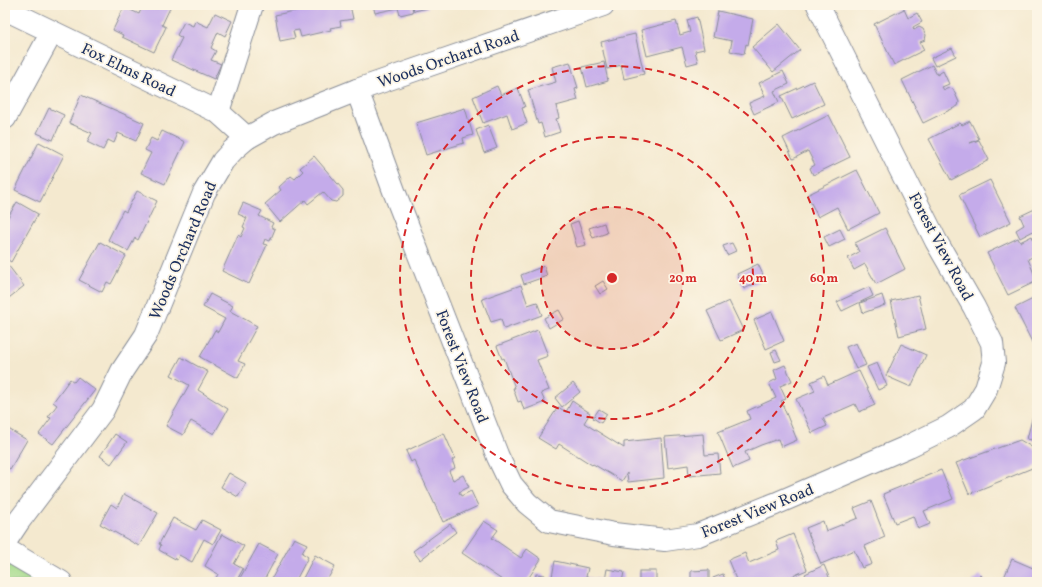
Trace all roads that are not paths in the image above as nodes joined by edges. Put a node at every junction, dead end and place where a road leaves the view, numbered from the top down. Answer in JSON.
{"nodes":[{"id":1,"x":252,"y":5,"type":"edge"},
{"id":2,"x":603,"y":5,"type":"edge"},
{"id":3,"x":818,"y":5,"type":"edge"},
{"id":4,"x":5,"y":9,"type":"edge"},
{"id":5,"x":52,"y":32,"type":"junction"},
{"id":6,"x":357,"y":90,"type":"junction"},
{"id":7,"x":218,"y":112,"type":"junction"},
{"id":8,"x":5,"y":118,"type":"edge"},
{"id":9,"x":247,"y":138,"type":"junction"},
{"id":10,"x":5,"y":542,"type":"edge"},
{"id":11,"x":5,"y":549,"type":"edge"},
{"id":12,"x":61,"y":582,"type":"edge"}],
"edges":[{"from":1,"to":7,"type":"street"},
{"from":2,"to":6,"type":"street","name":"Woods Orchard Road"},
{"from":3,"to":6,"type":"street","name":"Forest View Road"},
{"from":4,"to":5,"type":"street","name":"Fox Elms Road"},
{"from":5,"to":7,"type":"street","name":"Fox Elms Road"},
{"from":5,"to":8,"type":"street"},
{"from":6,"to":9,"type":"street","name":"Woods Orchard Road"},
{"from":7,"to":9,"type":"street","name":"Fox Elms Road"},
{"from":9,"to":10,"type":"street","name":"Woods Orchard Road"},
{"from":11,"to":12,"type":"street"}]}
